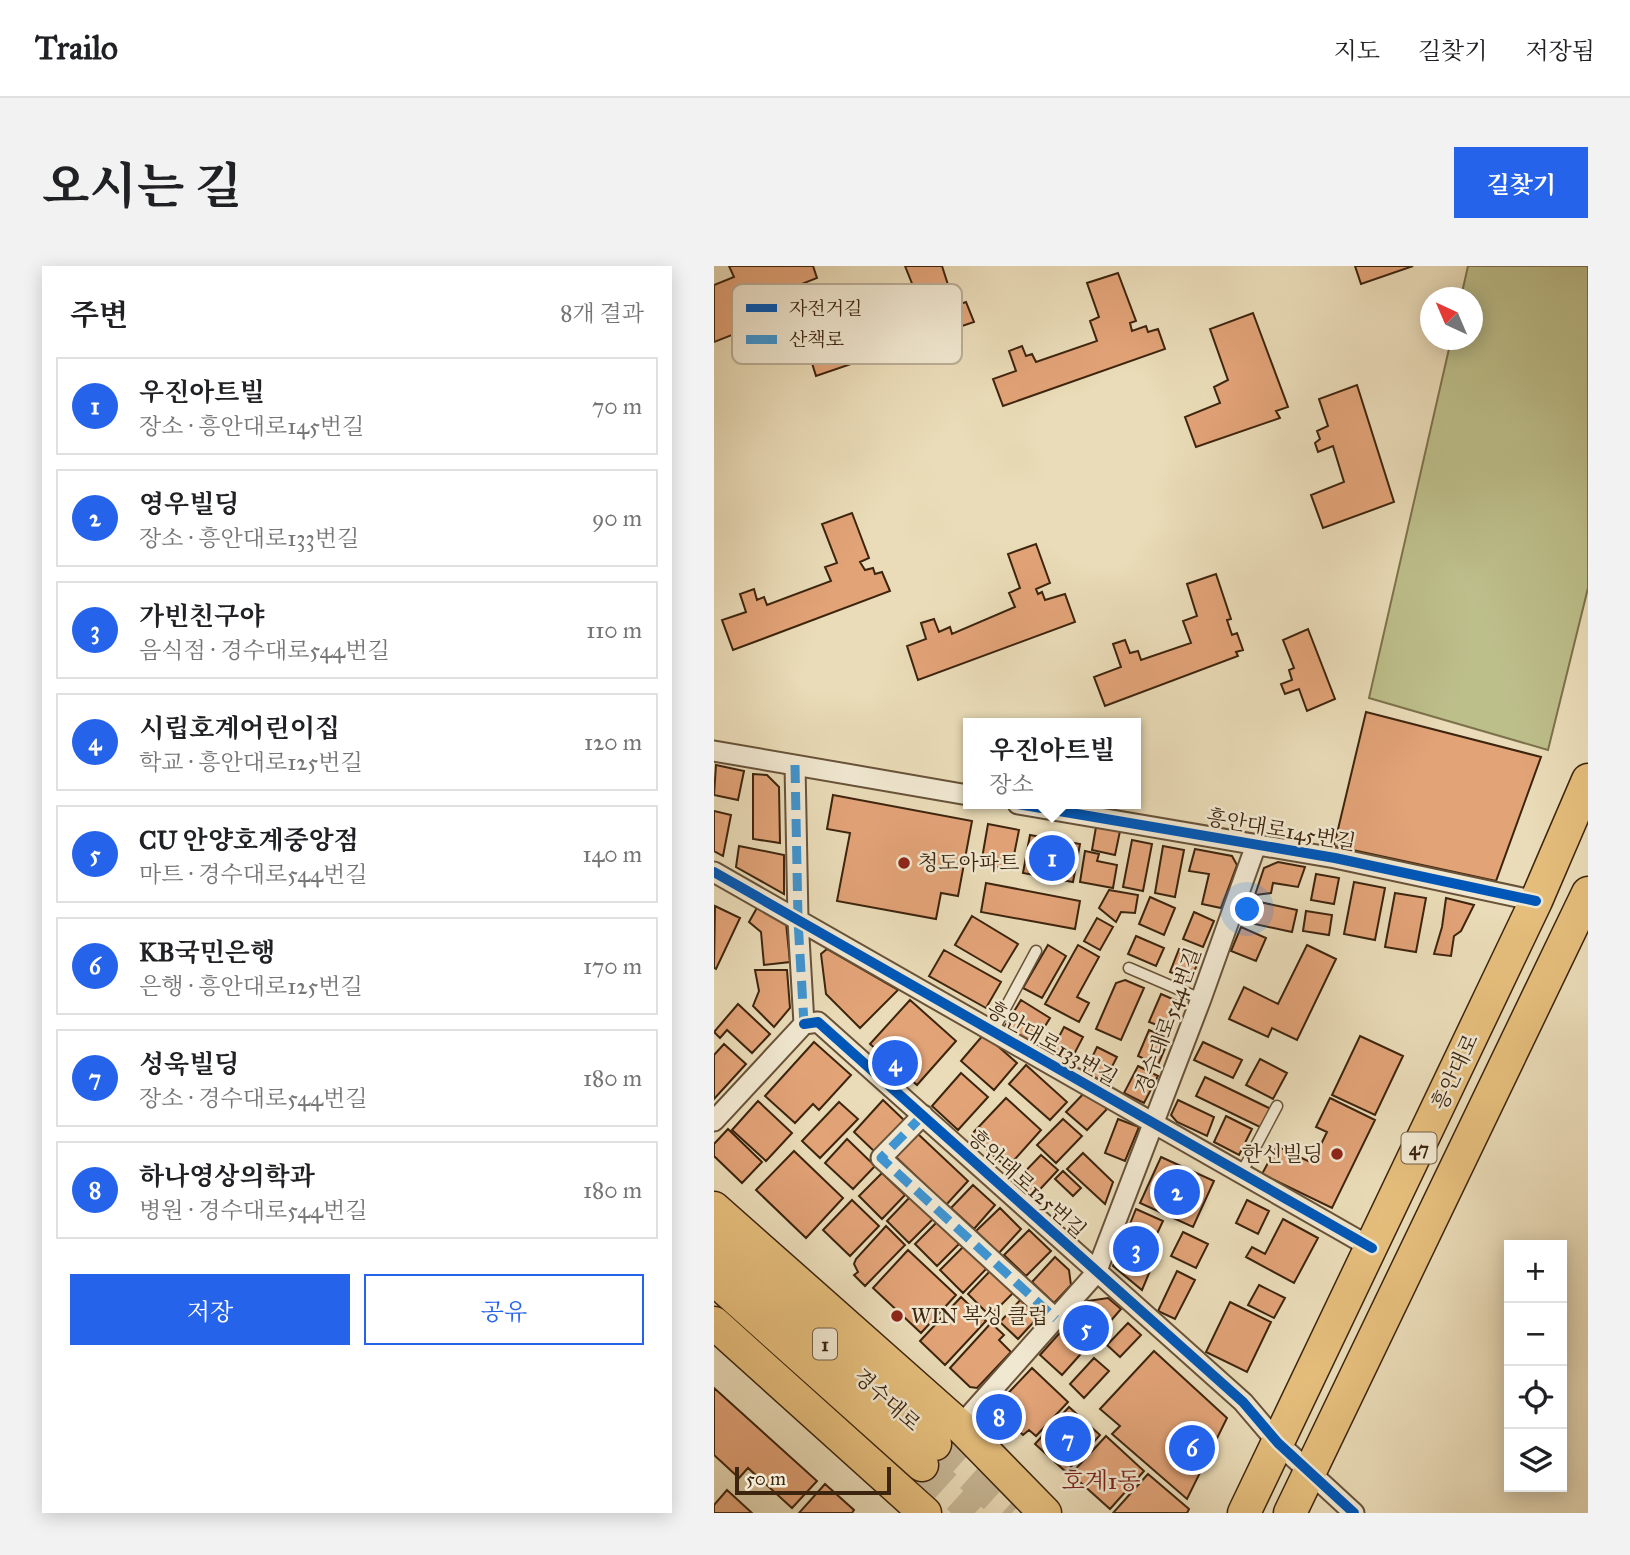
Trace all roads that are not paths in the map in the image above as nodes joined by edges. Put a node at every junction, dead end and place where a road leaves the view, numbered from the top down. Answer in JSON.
{"nodes":[{"id":1,"x":714,"y":751,"type":"edge"},
{"id":2,"x":795,"y":765,"type":"junction"},
{"id":3,"x":1588,"y":780,"type":"edge"},
{"id":4,"x":963,"y":794,"type":"edge"},
{"id":5,"x":1047,"y":809,"type":"edge"},
{"id":6,"x":1256,"y":845,"type":"junction"},
{"id":7,"x":714,"y":872,"type":"edge"},
{"id":8,"x":1588,"y":893,"type":"edge"},
{"id":9,"x":1536,"y":901,"type":"junction"},
{"id":10,"x":798,"y":920,"type":"junction"},
{"id":11,"x":1036,"y":951,"type":"dead end"},
{"id":12,"x":1129,"y":968,"type":"dead end"},
{"id":13,"x":1201,"y":999,"type":"junction"},
{"id":14,"x":804,"y":1024,"type":"junction"},
{"id":15,"x":993,"y":1031,"type":"junction"},
{"id":16,"x":1277,"y":1106,"type":"dead end"},
{"id":17,"x":923,"y":1115,"type":"junction"},
{"id":18,"x":714,"y":1121,"type":"edge"},
{"id":19,"x":1153,"y":1125,"type":"junction"},
{"id":20,"x":1240,"y":1175,"type":"junction"},
{"id":21,"x":714,"y":1208,"type":"edge"},
{"id":22,"x":714,"y":1245,"type":"edge"},
{"id":23,"x":1372,"y":1248,"type":"junction"},
{"id":24,"x":1096,"y":1273,"type":"junction"},
{"id":25,"x":714,"y":1279,"type":"edge"},
{"id":26,"x":1056,"y":1319,"type":"junction"},
{"id":27,"x":714,"y":1323,"type":"edge"},
{"id":28,"x":1278,"y":1443,"type":"junction"},
{"id":29,"x":939,"y":1445,"type":"junction"},
{"id":30,"x":1310,"y":1472,"type":"junction"},
{"id":31,"x":924,"y":1511,"type":"edge"},
{"id":32,"x":1045,"y":1513,"type":"edge"},
{"id":33,"x":1244,"y":1513,"type":"edge"},
{"id":34,"x":1290,"y":1513,"type":"edge"},
{"id":35,"x":1354,"y":1513,"type":"edge"}],
"edges":[{"from":1,"to":2,"type":"street"},
{"from":2,"to":4,"type":"street"},
{"from":2,"to":10,"type":"street"},
{"from":3,"to":9,"type":"main road","name":"흥안대로","number":"47"},
{"from":5,"to":6,"type":"street","name":"흥안대로145번길"},
{"from":6,"to":9,"type":"street","name":"흥안대로145번길"},
{"from":6,"to":13,"type":"street","name":"경수대로544번길"},
{"from":7,"to":10,"type":"street","name":"흥안대로133번길"},
{"from":8,"to":30,"type":"main road","name":"흥안대로","number":"47"},
{"from":9,"to":23,"type":"main road","name":"흥안대로","number":"47"},
{"from":10,"to":14,"type":"street"},
{"from":10,"to":15,"type":"street","name":"흥안대로133번길"},
{"from":11,"to":15,"type":"lane"},
{"from":12,"to":13,"type":"lane"},
{"from":13,"to":19,"type":"street","name":"경수대로544번길"},
{"from":14,"to":17,"type":"street","name":"흥안대로125번길"},
{"from":14,"to":18,"type":"street"},
{"from":15,"to":19,"type":"street","name":"흥안대로133번길"},
{"from":16,"to":20,"type":"lane"},
{"from":17,"to":24,"type":"street","name":"흥안대로125번길"},
{"from":17,"to":26,"type":"street"},
{"from":19,"to":20,"type":"street","name":"흥안대로133번길"},
{"from":19,"to":24,"type":"street","name":"경수대로544번길"},
{"from":20,"to":23,"type":"street","name":"흥안대로133번길"},
{"from":21,"to":29,"type":"main road"},
{"from":22,"to":29,"type":"main road","name":"경수대로","number":"1"},
{"from":23,"to":28,"type":"main road","name":"흥안대로","number":"47"},
{"from":24,"to":26,"type":"street","name":"경수대로544번길"},
{"from":24,"to":28,"type":"street","name":"흥안대로125번길"},
{"from":25,"to":29,"type":"main road","name":"경수대로","number":"1"},
{"from":26,"to":29,"type":"street","name":"경수대로544번길"},
{"from":27,"to":31,"type":"main road"},
{"from":28,"to":30,"type":"street","name":"흥안대로125번길"},
{"from":28,"to":33,"type":"main road","name":"흥안대로","number":"47"},
{"from":29,"to":32,"type":"main road"},
{"from":30,"to":34,"type":"main road","name":"흥안대로","number":"47"},
{"from":30,"to":35,"type":"street","name":"흥안대로125번길"}]}
